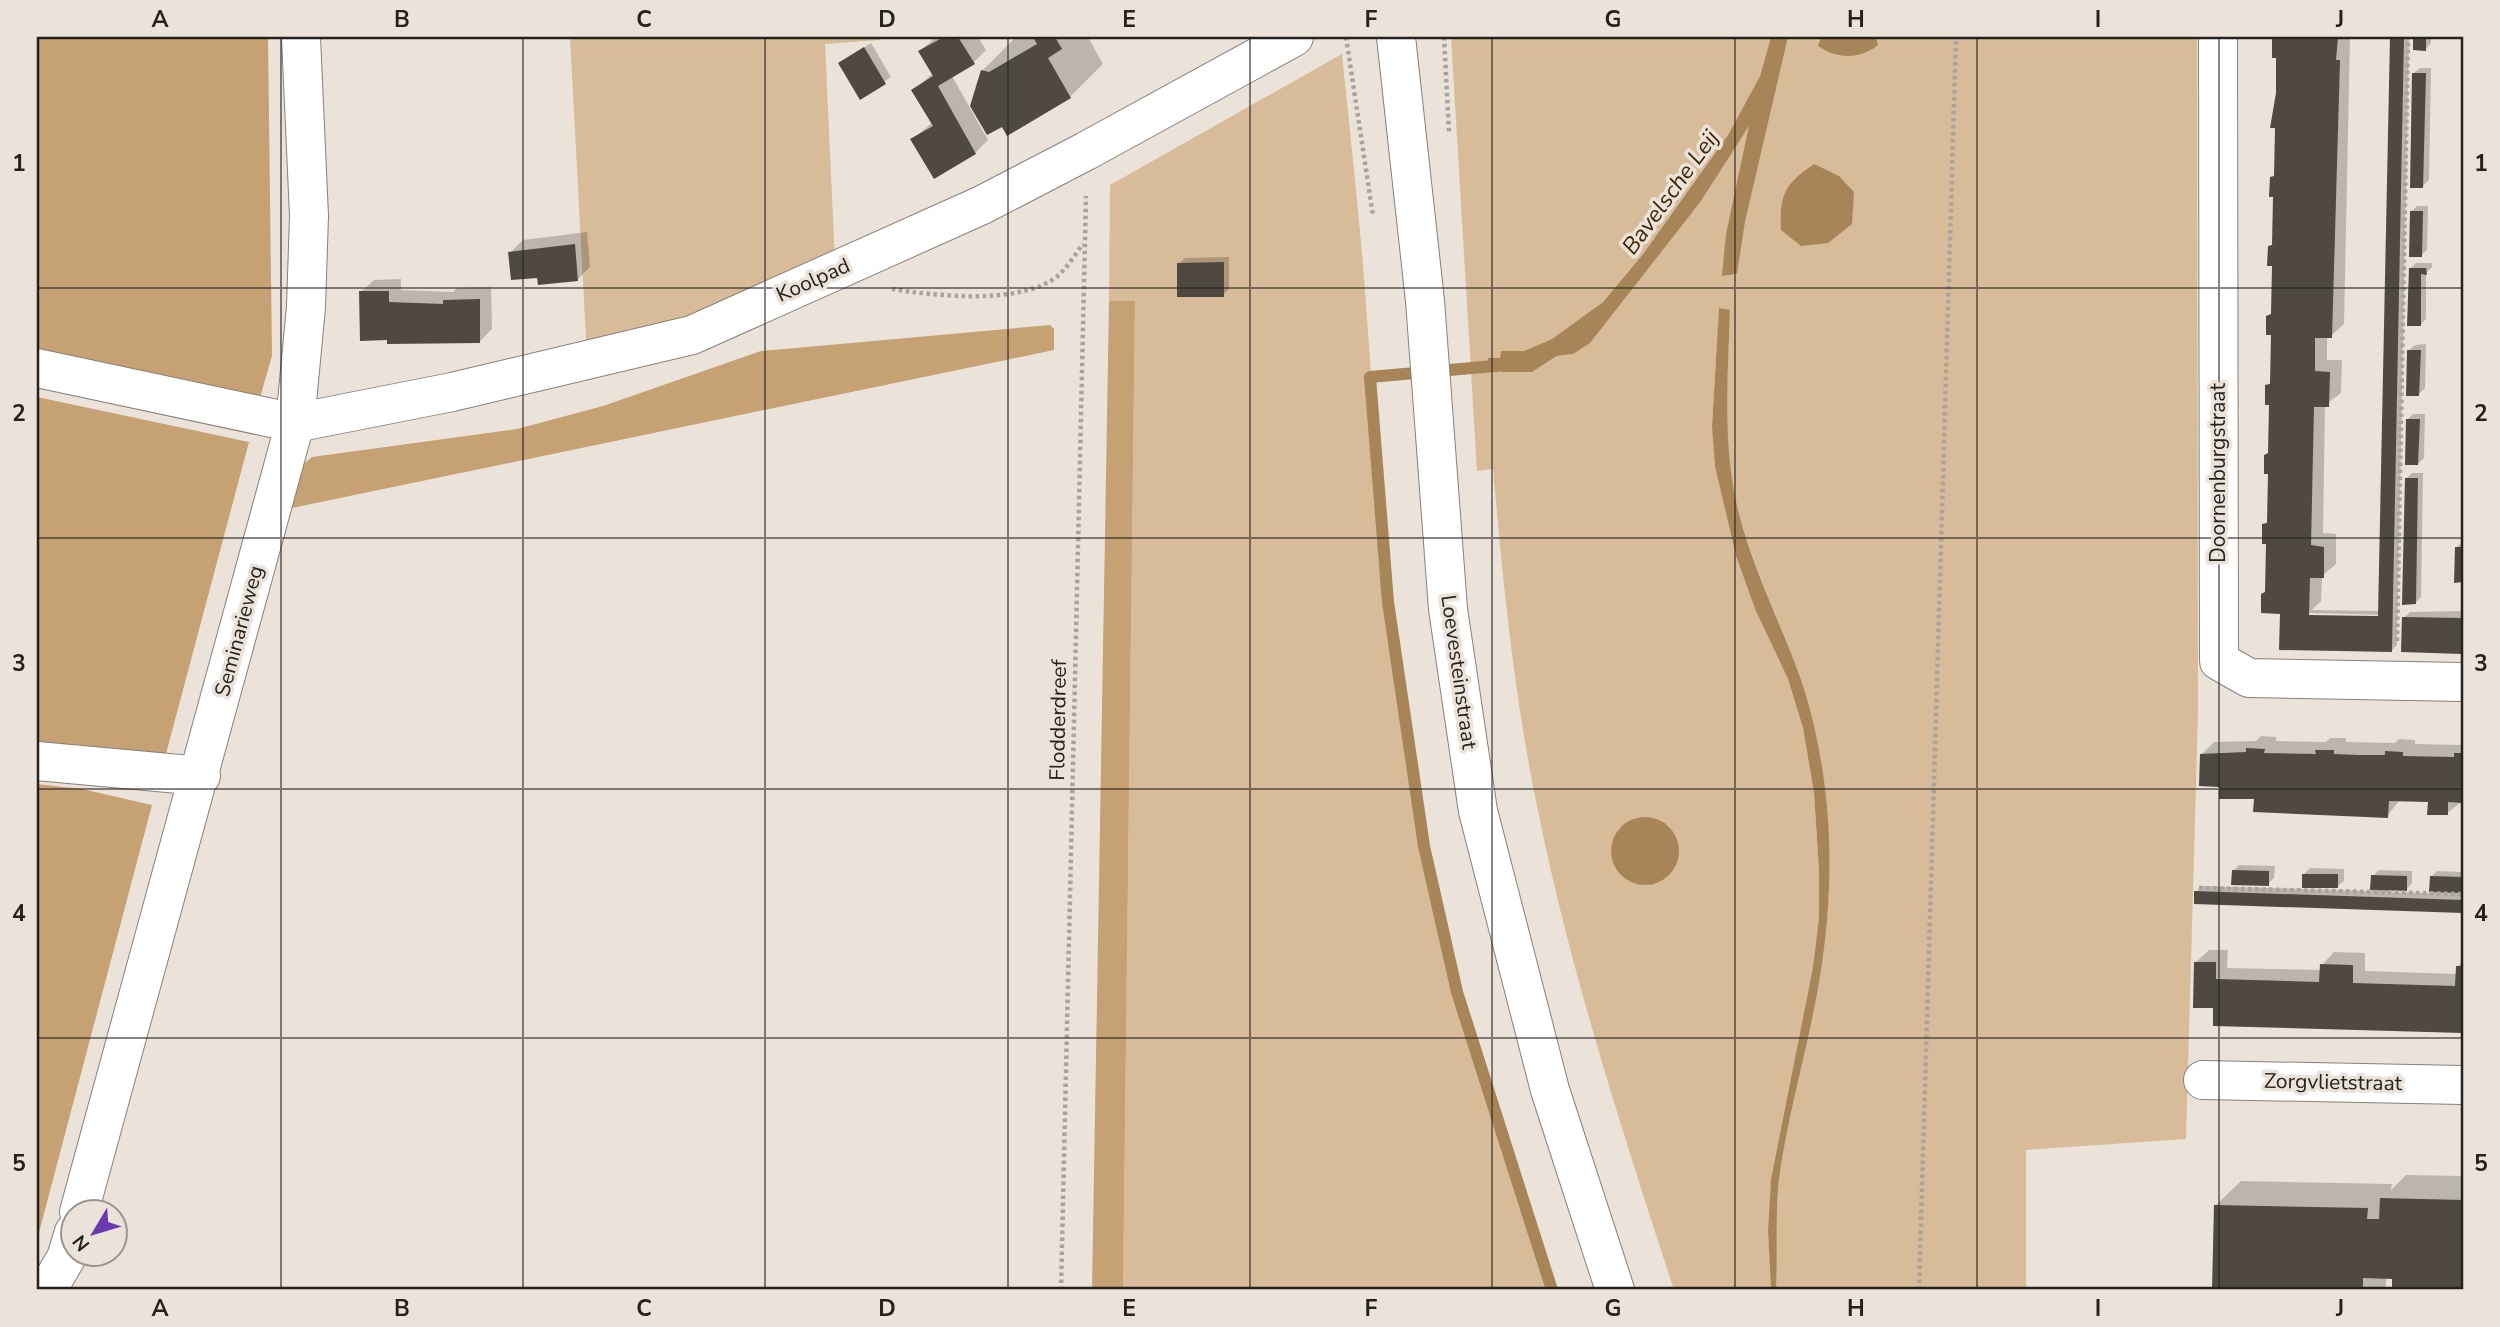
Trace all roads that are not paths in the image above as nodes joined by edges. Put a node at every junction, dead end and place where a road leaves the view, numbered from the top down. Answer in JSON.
{"nodes":[{"id":1,"x":300,"y":37,"type":"edge"},
{"id":2,"x":1294,"y":37,"type":"edge"},
{"id":3,"x":1396,"y":37,"type":"edge"},
{"id":4,"x":2218,"y":37,"type":"edge"},
{"id":5,"x":37,"y":368,"type":"edge"},
{"id":6,"x":295,"y":423,"type":"junction"},
{"id":7,"x":2463,"y":682,"type":"edge"},
{"id":8,"x":37,"y":761,"type":"edge"},
{"id":9,"x":201,"y":776,"type":"junction"},
{"id":10,"x":2203,"y":1080,"type":"dead end"},
{"id":11,"x":2463,"y":1085,"type":"edge"},
{"id":12,"x":83,"y":1198,"type":"edge"},
{"id":13,"x":60,"y":1268,"type":"edge"},
{"id":14,"x":47,"y":1290,"type":"edge"},
{"id":15,"x":1615,"y":1290,"type":"edge"}],
"edges":[{"from":1,"to":6,"type":"street","name":"Seminarieweg"},
{"from":2,"to":6,"type":"street","name":"Koolpad"},
{"from":3,"to":15,"type":"street","name":"Loevesteinstraat"},
{"from":4,"to":7,"type":"street","name":"Doornenburgstraat"},
{"from":5,"to":6,"type":"street"},
{"from":6,"to":9,"type":"street","name":"Seminarieweg"},
{"from":8,"to":9,"type":"street"},
{"from":9,"to":12,"type":"street","name":"Seminarieweg"},
{"from":10,"to":11,"type":"street","name":"Zorgvlietstraat"},
{"from":13,"to":14,"type":"street"}]}
